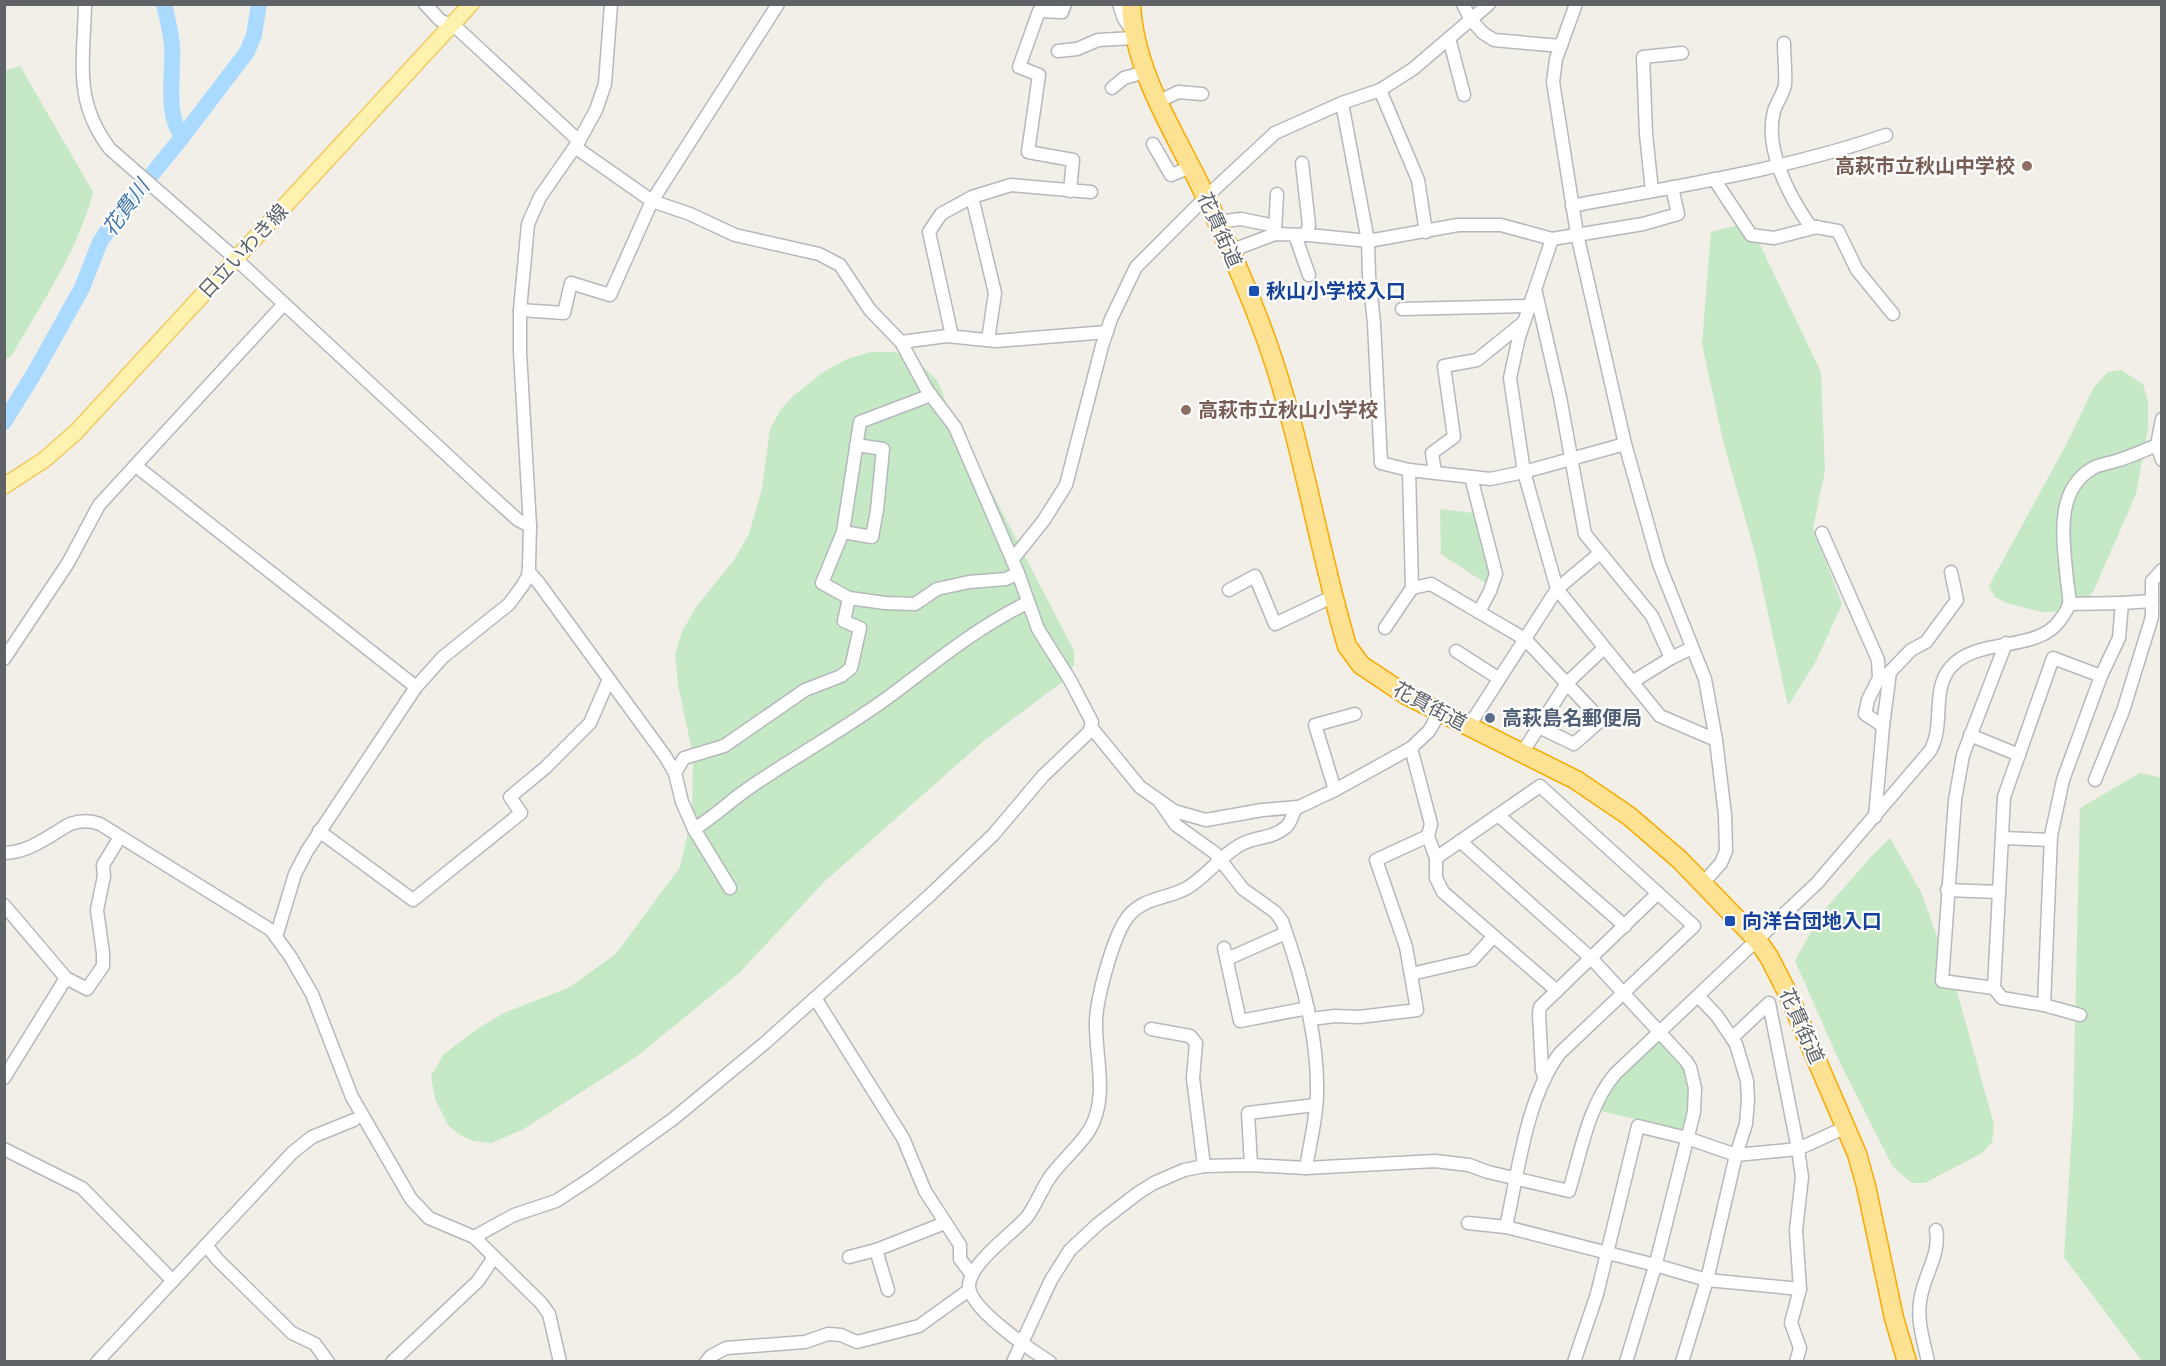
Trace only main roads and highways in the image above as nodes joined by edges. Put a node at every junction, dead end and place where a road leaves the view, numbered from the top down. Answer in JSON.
{"nodes":[{"id":1,"x":471,"y":4,"type":"edge"},
{"id":2,"x":1131,"y":4,"type":"edge"},
{"id":3,"x":4,"y":486,"type":"edge"},
{"id":4,"x":1907,"y":1362,"type":"edge"}],
"edges":[{"from":1,"to":3,"type":"main road","name":"日立いわき線"},
{"from":2,"to":4,"type":"highway","name":"花貫街道"}]}
